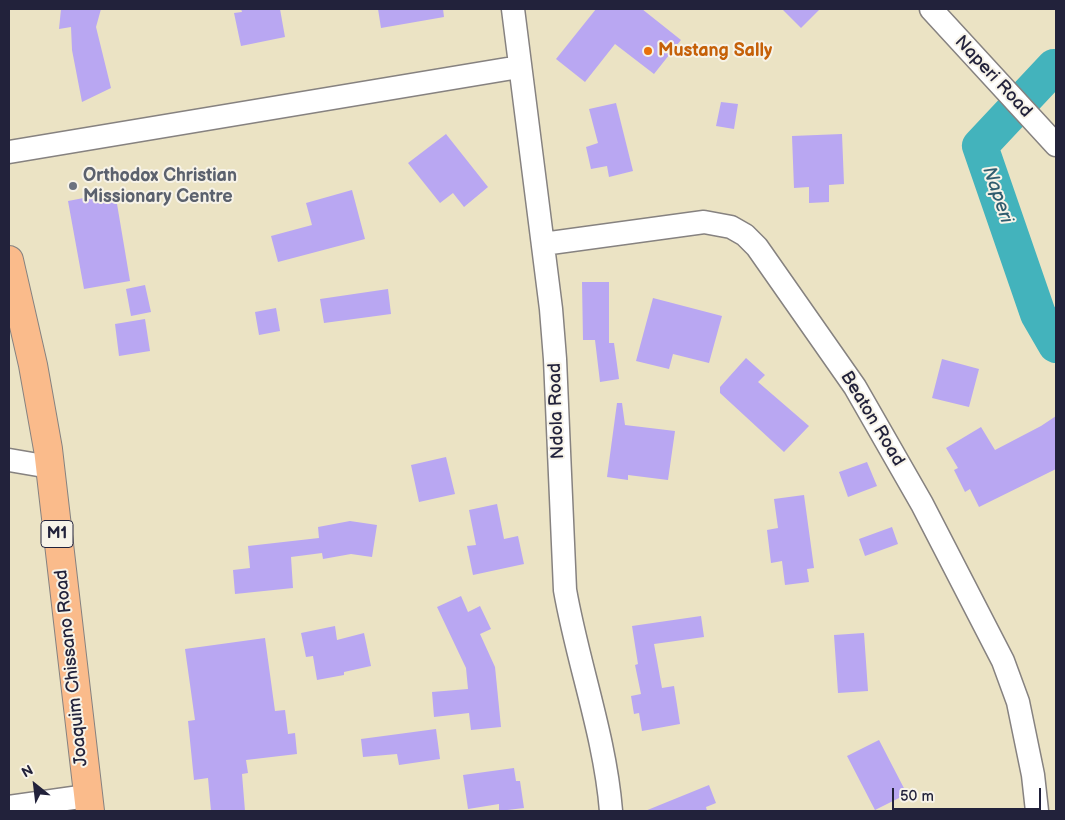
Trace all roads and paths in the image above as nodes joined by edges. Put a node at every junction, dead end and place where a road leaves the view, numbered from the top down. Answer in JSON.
{"nodes":[{"id":1,"x":513,"y":9,"type":"edge"},
{"id":2,"x":931,"y":9,"type":"edge"},
{"id":3,"x":519,"y":67,"type":"junction"},
{"id":4,"x":1056,"y":145,"type":"edge"},
{"id":5,"x":9,"y":152,"type":"edge"},
{"id":6,"x":543,"y":244,"type":"junction"},
{"id":7,"x":9,"y":260,"type":"edge"},
{"id":8,"x":9,"y":460,"type":"edge"},
{"id":9,"x":50,"y":467,"type":"junction"},
{"id":10,"x":88,"y":804,"type":"edge"},
{"id":11,"x":9,"y":807,"type":"edge"},
{"id":12,"x":611,"y":811,"type":"edge"},
{"id":13,"x":1037,"y":811,"type":"edge"}],
"edges":[{"from":1,"to":3,"type":"street","name":"Ndola Road"},
{"from":2,"to":4,"type":"street","name":"Naperi Road"},
{"from":3,"to":5,"type":"street"},
{"from":3,"to":6,"type":"street","name":"Ndola Road"},
{"from":6,"to":12,"type":"street","name":"Ndola Road"},
{"from":6,"to":13,"type":"street","name":"Beaton Road"},
{"from":7,"to":9,"type":"highway","name":"Joaquim Chissano Road","number":"M1"},
{"from":8,"to":9,"type":"street"},
{"from":9,"to":10,"type":"highway","name":"Joaquim Chissano Road","number":"M1"},
{"from":10,"to":11,"type":"street"}]}
